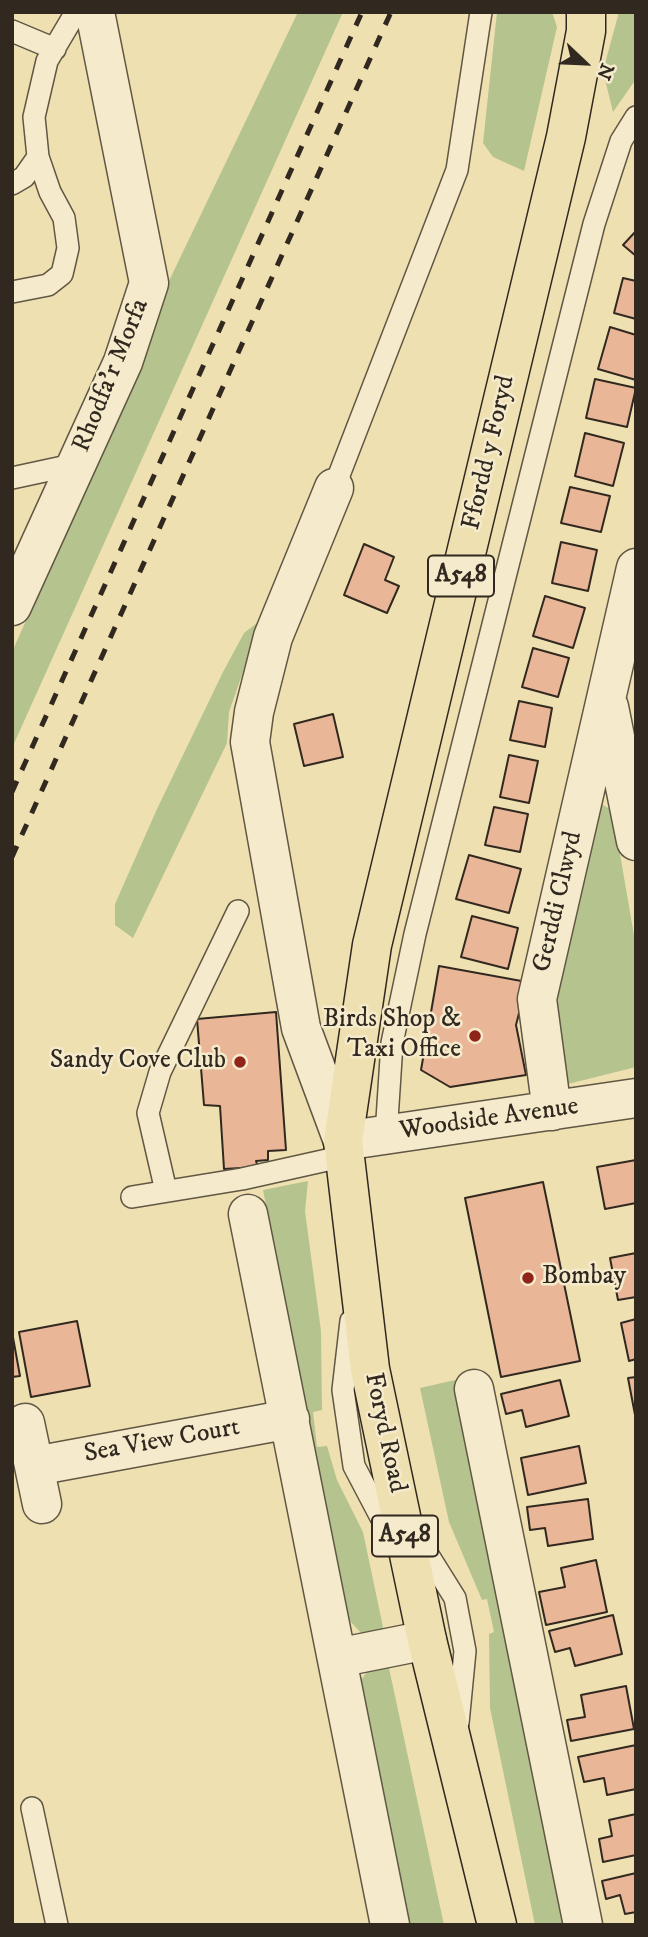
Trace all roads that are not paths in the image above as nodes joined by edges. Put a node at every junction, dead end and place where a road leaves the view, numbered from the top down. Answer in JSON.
{"nodes":[{"id":1,"x":76,"y":12,"type":"edge"},
{"id":2,"x":94,"y":12,"type":"edge"},
{"id":3,"x":481,"y":12,"type":"edge"},
{"id":4,"x":586,"y":12,"type":"edge"},
{"id":5,"x":12,"y":31,"type":"edge"},
{"id":6,"x":55,"y":49,"type":"junction"},
{"id":7,"x":636,"y":117,"type":"edge"},
{"id":8,"x":38,"y":157,"type":"junction"},
{"id":9,"x":12,"y":184,"type":"edge"},
{"id":10,"x":12,"y":292,"type":"edge"},
{"id":11,"x":77,"y":464,"type":"junction"},
{"id":12,"x":14,"y":482,"type":"edge"},
{"id":13,"x":334,"y":488,"type":"joint"},
{"id":14,"x":636,"y":568,"type":"edge"},
{"id":15,"x":12,"y":606,"type":"edge"},
{"id":16,"x":631,"y":618,"type":"edge"},
{"id":17,"x":607,"y":695,"type":"junction"},
{"id":18,"x":636,"y":841,"type":"edge"},
{"id":19,"x":238,"y":911,"type":"dead end"},
{"id":20,"x":636,"y":1098,"type":"edge"},
{"id":21,"x":552,"y":1111,"type":"junction"},
{"id":22,"x":386,"y":1135,"type":"junction"},
{"id":23,"x":344,"y":1149,"type":"junction"},
{"id":24,"x":166,"y":1191,"type":"junction"},
{"id":25,"x":132,"y":1197,"type":"dead end"},
{"id":26,"x":248,"y":1214,"type":"dead end"},
{"id":27,"x":358,"y":1266,"type":"junction"},
{"id":28,"x":474,"y":1389,"type":"dead end"},
{"id":29,"x":290,"y":1419,"type":"junction"},
{"id":30,"x":25,"y":1423,"type":"dead end"},
{"id":31,"x":35,"y":1466,"type":"junction"},
{"id":32,"x":42,"y":1504,"type":"dead end"},
{"id":33,"x":399,"y":1508,"type":"junction"},
{"id":34,"x":415,"y":1583,"type":"junction"},
{"id":35,"x":427,"y":1640,"type":"junction"},
{"id":36,"x":337,"y":1658,"type":"junction"},
{"id":37,"x":455,"y":1754,"type":"junction"},
{"id":38,"x":32,"y":1808,"type":"dead end"},
{"id":39,"x":57,"y":1925,"type":"edge"},
{"id":40,"x":390,"y":1925,"type":"edge"},
{"id":41,"x":497,"y":1925,"type":"edge"},
{"id":42,"x":583,"y":1925,"type":"edge"}],
"edges":[{"from":1,"to":6,"type":"lane"},
{"from":2,"to":11,"type":"street","name":"Rhodfa'r Morfa"},
{"from":3,"to":13,"type":"lane"},
{"from":4,"to":23,"type":"main road","name":"Ffordd y Foryd","number":"A548"},
{"from":5,"to":6,"type":"lane"},
{"from":6,"to":8,"type":"lane"},
{"from":7,"to":22,"type":"lane"},
{"from":8,"to":9,"type":"lane"},
{"from":8,"to":10,"type":"lane"},
{"from":11,"to":12,"type":"lane"},
{"from":11,"to":15,"type":"street","name":"Rhodfa'r Morfa"},
{"from":13,"to":23,"type":"street"},
{"from":14,"to":16,"type":"street","name":"Gerddi Clwyd"},
{"from":16,"to":17,"type":"street","name":"Gerddi Clwyd"},
{"from":17,"to":18,"type":"street","name":"Gerddi Clwyd"},
{"from":17,"to":21,"type":"street","name":"Gerddi Clwyd"},
{"from":19,"to":24,"type":"lane"},
{"from":20,"to":21,"type":"street","name":"Woodside Avenue"},
{"from":21,"to":22,"type":"street","name":"Woodside Avenue"},
{"from":22,"to":23,"type":"street","name":"Woodside Avenue"},
{"from":23,"to":24,"type":"lane"},
{"from":23,"to":27,"type":"main road","name":"Foryd Road","number":"A548"},
{"from":24,"to":25,"type":"lane"},
{"from":26,"to":29,"type":"street"},
{"from":27,"to":33,"type":"main road","name":"Foryd Road","number":"A548"},
{"from":27,"to":34,"type":"lane"},
{"from":28,"to":42,"type":"street"},
{"from":29,"to":31,"type":"street","name":"Sea View Court"},
{"from":29,"to":36,"type":"street"},
{"from":30,"to":31,"type":"street"},
{"from":31,"to":32,"type":"street"},
{"from":33,"to":34,"type":"main road","name":"Foryd Road","number":"A548"},
{"from":33,"to":37,"type":"lane"},
{"from":34,"to":35,"type":"main road","name":"Foryd Road","number":"A548"},
{"from":35,"to":36,"type":"street"},
{"from":35,"to":37,"type":"main road","name":"Foryd Road","number":"A548"},
{"from":36,"to":40,"type":"street"},
{"from":37,"to":41,"type":"main road","name":"Foryd Road","number":"A548"},
{"from":38,"to":39,"type":"lane"}]}
